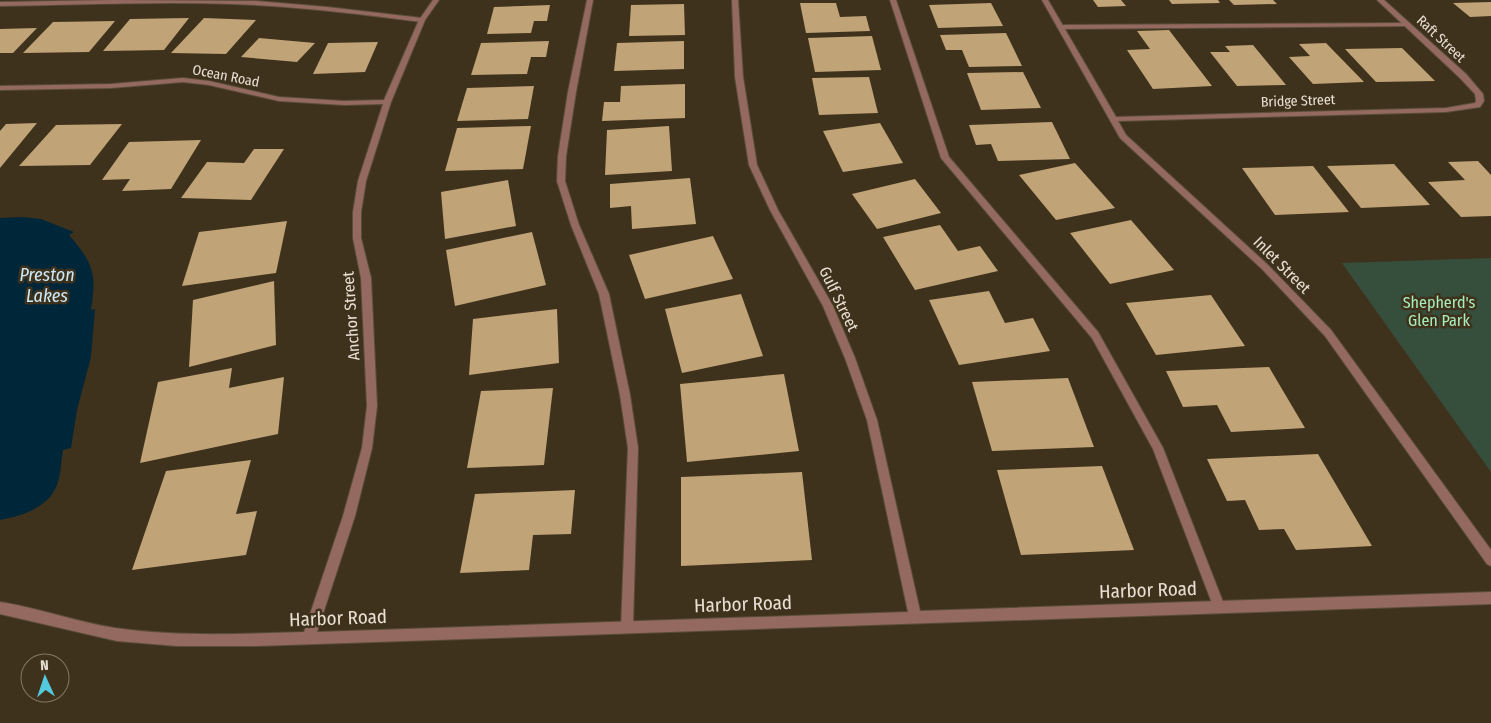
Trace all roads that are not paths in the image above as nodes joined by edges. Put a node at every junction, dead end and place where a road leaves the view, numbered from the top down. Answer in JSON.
{"nodes":[{"id":1,"x":436,"y":0,"type":"edge"},
{"id":2,"x":590,"y":0,"type":"edge"},
{"id":3,"x":736,"y":0,"type":"edge"},
{"id":4,"x":893,"y":0,"type":"edge"},
{"id":5,"x":1045,"y":0,"type":"edge"},
{"id":6,"x":1380,"y":0,"type":"edge"},
{"id":7,"x":0,"y":4,"type":"edge"},
{"id":8,"x":422,"y":20,"type":"junction"},
{"id":9,"x":1408,"y":25,"type":"junction"},
{"id":10,"x":1060,"y":27,"type":"junction"},
{"id":11,"x":0,"y":88,"type":"edge"},
{"id":12,"x":1480,"y":101,"type":"joint"},
{"id":13,"x":387,"y":102,"type":"junction"},
{"id":14,"x":1113,"y":119,"type":"junction"},
{"id":15,"x":1491,"y":560,"type":"edge"},
{"id":16,"x":1491,"y":598,"type":"edge"},
{"id":17,"x":1219,"y":606,"type":"junction"},
{"id":18,"x":0,"y":608,"type":"edge"},
{"id":19,"x":915,"y":617,"type":"junction"},
{"id":20,"x":627,"y":627,"type":"junction"},
{"id":21,"x":309,"y":638,"type":"junction"}],
"edges":[{"from":1,"to":8,"type":"street","name":"Anchor Street"},
{"from":2,"to":20,"type":"street"},
{"from":3,"to":19,"type":"street","name":"Gulf Street"},
{"from":4,"to":17,"type":"street"},
{"from":5,"to":10,"type":"street","name":"Inlet Street"},
{"from":6,"to":9,"type":"street","name":"Raft Street"},
{"from":7,"to":8,"type":"street"},
{"from":8,"to":13,"type":"street","name":"Anchor Street"},
{"from":9,"to":10,"type":"street"},
{"from":9,"to":12,"type":"street","name":"Raft Street"},
{"from":10,"to":14,"type":"street","name":"Inlet Street"},
{"from":11,"to":13,"type":"street","name":"Ocean Road"},
{"from":12,"to":14,"type":"street","name":"Bridge Street"},
{"from":13,"to":21,"type":"street","name":"Anchor Street"},
{"from":14,"to":15,"type":"street","name":"Inlet Street"},
{"from":16,"to":17,"type":"street","name":"Harbor Road"},
{"from":17,"to":19,"type":"street","name":"Harbor Road"},
{"from":18,"to":21,"type":"street","name":"Harbor Road"},
{"from":19,"to":20,"type":"street","name":"Harbor Road"},
{"from":20,"to":21,"type":"street","name":"Harbor Road"}]}
